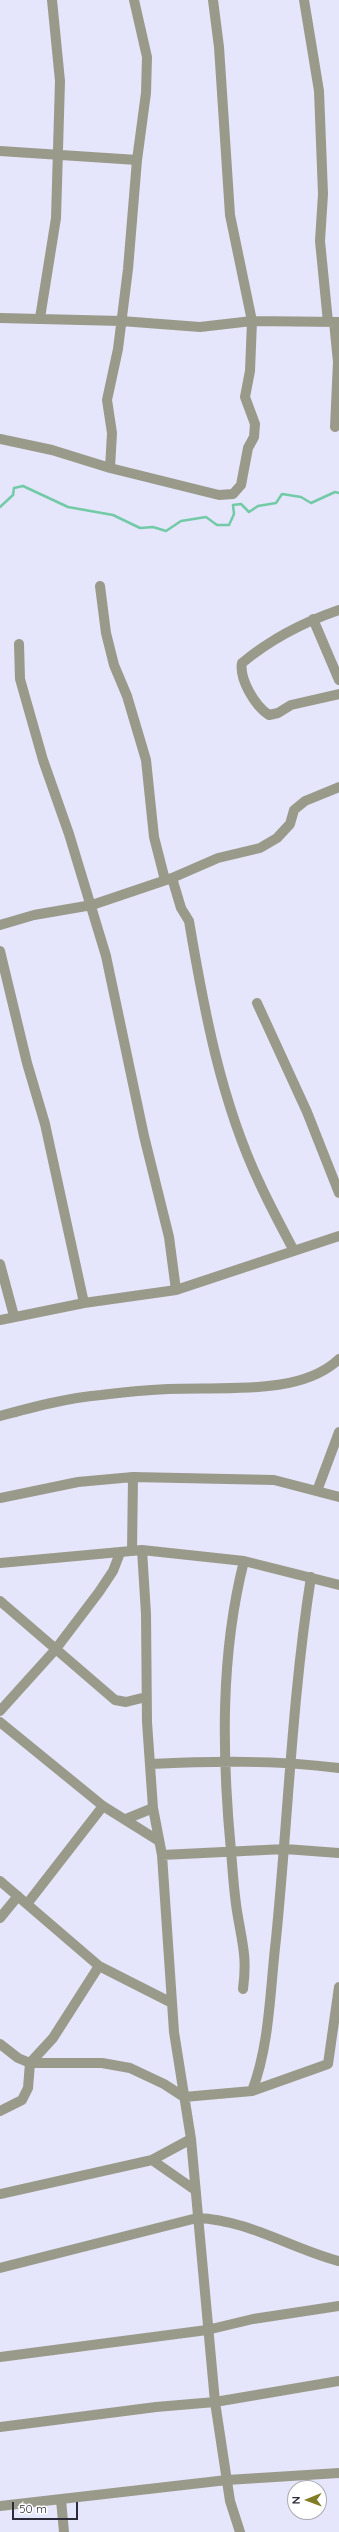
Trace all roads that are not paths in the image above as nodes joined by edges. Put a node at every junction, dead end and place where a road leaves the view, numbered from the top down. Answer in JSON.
{"nodes":[{"id":1,"x":52,"y":0,"type":"edge"},
{"id":2,"x":134,"y":0,"type":"edge"},
{"id":3,"x":213,"y":0,"type":"edge"},
{"id":4,"x":304,"y":0,"type":"edge"},
{"id":5,"x":0,"y":152,"type":"edge"},
{"id":6,"x":57,"y":153,"type":"junction"},
{"id":7,"x":137,"y":160,"type":"junction"},
{"id":8,"x":0,"y":318,"type":"edge"},
{"id":9,"x":40,"y":318,"type":"junction"},
{"id":10,"x":121,"y":321,"type":"junction"},
{"id":11,"x":252,"y":321,"type":"junction"},
{"id":12,"x":334,"y":322,"type":"edge"},
{"id":13,"x":335,"y":427,"type":"dead end"},
{"id":14,"x":0,"y":439,"type":"edge"},
{"id":15,"x":110,"y":468,"type":"junction"},
{"id":16,"x":100,"y":586,"type":"dead end"},
{"id":17,"x":339,"y":610,"type":"edge"},
{"id":18,"x":314,"y":619,"type":"junction"},
{"id":19,"x":19,"y":644,"type":"dead end"},
{"id":20,"x":339,"y":680,"type":"edge"},
{"id":21,"x":339,"y":694,"type":"edge"},
{"id":22,"x":339,"y":787,"type":"edge"},
{"id":23,"x":169,"y":879,"type":"junction"},
{"id":24,"x":92,"y":905,"type":"junction"},
{"id":25,"x":0,"y":925,"type":"edge"},
{"id":26,"x":0,"y":951,"type":"edge"},
{"id":27,"x":257,"y":1003,"type":"dead end"},
{"id":28,"x":339,"y":1193,"type":"edge"},
{"id":29,"x":339,"y":1236,"type":"edge"},
{"id":30,"x":293,"y":1249,"type":"junction"},
{"id":31,"x":0,"y":1264,"type":"edge"},
{"id":32,"x":176,"y":1290,"type":"junction"},
{"id":33,"x":84,"y":1303,"type":"junction"},
{"id":34,"x":14,"y":1316,"type":"junction"},
{"id":35,"x":0,"y":1320,"type":"edge"},
{"id":36,"x":339,"y":1359,"type":"edge"},
{"id":37,"x":0,"y":1416,"type":"edge"},
{"id":38,"x":339,"y":1432,"type":"edge"},
{"id":39,"x":133,"y":1477,"type":"junction"},
{"id":40,"x":318,"y":1491,"type":"junction"},
{"id":41,"x":339,"y":1497,"type":"edge"},
{"id":42,"x":0,"y":1498,"type":"edge"},
{"id":43,"x":137,"y":1551,"type":"junction"},
{"id":44,"x":120,"y":1552,"type":"junction"},
{"id":45,"x":244,"y":1562,"type":"junction"},
{"id":46,"x":0,"y":1563,"type":"edge"},
{"id":47,"x":311,"y":1577,"type":"junction"},
{"id":48,"x":339,"y":1584,"type":"edge"},
{"id":49,"x":0,"y":1601,"type":"edge"},
{"id":50,"x":55,"y":1650,"type":"junction"},
{"id":51,"x":146,"y":1697,"type":"junction"},
{"id":52,"x":0,"y":1710,"type":"edge"},
{"id":53,"x":0,"y":1722,"type":"edge"},
{"id":54,"x":226,"y":1760,"type":"junction"},
{"id":55,"x":292,"y":1762,"type":"junction"},
{"id":56,"x":151,"y":1764,"type":"junction"},
{"id":57,"x":339,"y":1768,"type":"edge"},
{"id":58,"x":103,"y":1806,"type":"junction"},
{"id":59,"x":153,"y":1808,"type":"junction"},
{"id":60,"x":126,"y":1819,"type":"junction"},
{"id":61,"x":159,"y":1841,"type":"junction"},
{"id":62,"x":285,"y":1849,"type":"junction"},
{"id":63,"x":231,"y":1850,"type":"junction"},
{"id":64,"x":339,"y":1853,"type":"edge"},
{"id":65,"x":162,"y":1855,"type":"junction"},
{"id":66,"x":0,"y":1881,"type":"edge"},
{"id":67,"x":18,"y":1896,"type":"junction"},
{"id":68,"x":27,"y":1904,"type":"junction"},
{"id":69,"x":0,"y":1918,"type":"edge"},
{"id":70,"x":99,"y":1966,"type":"junction"},
{"id":71,"x":339,"y":1987,"type":"edge"},
{"id":72,"x":243,"y":1989,"type":"dead end"},
{"id":73,"x":172,"y":2003,"type":"junction"},
{"id":74,"x":0,"y":2044,"type":"edge"},
{"id":75,"x":30,"y":2063,"type":"junction"},
{"id":76,"x":339,"y":2063,"type":"edge"},
{"id":77,"x":328,"y":2064,"type":"junction"},
{"id":78,"x":252,"y":2091,"type":"junction"},
{"id":79,"x":184,"y":2097,"type":"junction"},
{"id":80,"x":0,"y":2111,"type":"edge"},
{"id":81,"x":191,"y":2139,"type":"junction"},
{"id":82,"x":152,"y":2160,"type":"junction"},
{"id":83,"x":195,"y":2190,"type":"junction"},
{"id":84,"x":0,"y":2194,"type":"edge"},
{"id":85,"x":197,"y":2218,"type":"junction"},
{"id":86,"x":338,"y":2262,"type":"edge"},
{"id":87,"x":0,"y":2268,"type":"edge"},
{"id":88,"x":339,"y":2306,"type":"edge"},
{"id":89,"x":207,"y":2330,"type":"junction"},
{"id":90,"x":0,"y":2357,"type":"edge"},
{"id":91,"x":339,"y":2381,"type":"edge"},
{"id":92,"x":215,"y":2402,"type":"junction"},
{"id":93,"x":0,"y":2427,"type":"edge"},
{"id":94,"x":339,"y":2473,"type":"edge"},
{"id":95,"x":227,"y":2480,"type":"junction"},
{"id":96,"x":61,"y":2500,"type":"junction"},
{"id":97,"x":0,"y":2506,"type":"edge"},
{"id":98,"x":64,"y":2532,"type":"edge"},
{"id":99,"x":240,"y":2532,"type":"edge"}],
"edges":[{"from":1,"to":6,"type":"street"},
{"from":2,"to":7,"type":"street"},
{"from":3,"to":11,"type":"street"},
{"from":4,"to":12,"type":"street"},
{"from":5,"to":6,"type":"street"},
{"from":6,"to":7,"type":"street"},
{"from":6,"to":9,"type":"street"},
{"from":7,"to":10,"type":"street"},
{"from":8,"to":9,"type":"street"},
{"from":9,"to":10,"type":"street"},
{"from":10,"to":11,"type":"street"},
{"from":10,"to":15,"type":"street"},
{"from":11,"to":12,"type":"street"},
{"from":11,"to":15,"type":"street"},
{"from":12,"to":13,"type":"street"},
{"from":14,"to":15,"type":"street"},
{"from":16,"to":23,"type":"street"},
{"from":17,"to":18,"type":"street"},
{"from":18,"to":20,"type":"street"},
{"from":18,"to":21,"type":"street"},
{"from":19,"to":24,"type":"street"},
{"from":22,"to":23,"type":"street"},
{"from":23,"to":24,"type":"street"},
{"from":23,"to":30,"type":"street"},
{"from":24,"to":25,"type":"street"},
{"from":24,"to":32,"type":"street"},
{"from":26,"to":33,"type":"street"},
{"from":27,"to":28,"type":"street"},
{"from":29,"to":30,"type":"street"},
{"from":30,"to":32,"type":"street"},
{"from":31,"to":34,"type":"street"},
{"from":32,"to":33,"type":"street"},
{"from":33,"to":34,"type":"street"},
{"from":34,"to":35,"type":"street"},
{"from":36,"to":37,"type":"street"},
{"from":38,"to":40,"type":"street"},
{"from":39,"to":40,"type":"street"},
{"from":39,"to":42,"type":"street"},
{"from":39,"to":43,"type":"street"},
{"from":40,"to":41,"type":"street"},
{"from":43,"to":44,"type":"street"},
{"from":43,"to":45,"type":"street"},
{"from":43,"to":51,"type":"street"},
{"from":44,"to":46,"type":"street"},
{"from":44,"to":50,"type":"street"},
{"from":45,"to":47,"type":"street"},
{"from":45,"to":54,"type":"street"},
{"from":47,"to":48,"type":"street"},
{"from":47,"to":55,"type":"street"},
{"from":49,"to":50,"type":"street"},
{"from":50,"to":51,"type":"street"},
{"from":50,"to":52,"type":"street"},
{"from":51,"to":56,"type":"street"},
{"from":53,"to":58,"type":"street"},
{"from":54,"to":55,"type":"street"},
{"from":54,"to":56,"type":"street"},
{"from":54,"to":63,"type":"street"},
{"from":55,"to":57,"type":"street"},
{"from":55,"to":62,"type":"street"},
{"from":56,"to":59,"type":"street"},
{"from":58,"to":60,"type":"street"},
{"from":58,"to":68,"type":"street"},
{"from":59,"to":60,"type":"street"},
{"from":59,"to":61,"type":"street"},
{"from":60,"to":61,"type":"street"},
{"from":61,"to":65,"type":"street"},
{"from":62,"to":63,"type":"street"},
{"from":62,"to":64,"type":"street"},
{"from":62,"to":78,"type":"street"},
{"from":63,"to":65,"type":"street"},
{"from":63,"to":72,"type":"street"},
{"from":65,"to":73,"type":"street"},
{"from":66,"to":67,"type":"street"},
{"from":67,"to":68,"type":"street"},
{"from":67,"to":69,"type":"street"},
{"from":68,"to":70,"type":"street"},
{"from":70,"to":73,"type":"street"},
{"from":70,"to":75,"type":"street"},
{"from":71,"to":77,"type":"street"},
{"from":73,"to":79,"type":"street"},
{"from":74,"to":75,"type":"street"},
{"from":75,"to":79,"type":"street"},
{"from":75,"to":80,"type":"street"},
{"from":76,"to":77,"type":"street"},
{"from":77,"to":78,"type":"street"},
{"from":78,"to":79,"type":"street"},
{"from":79,"to":81,"type":"street"},
{"from":81,"to":82,"type":"street"},
{"from":81,"to":83,"type":"street"},
{"from":82,"to":83,"type":"street"},
{"from":82,"to":84,"type":"street"},
{"from":83,"to":85,"type":"street"},
{"from":85,"to":86,"type":"street"},
{"from":85,"to":87,"type":"street"},
{"from":85,"to":89,"type":"street"},
{"from":88,"to":89,"type":"street"},
{"from":89,"to":90,"type":"street"},
{"from":89,"to":92,"type":"street"},
{"from":91,"to":92,"type":"street"},
{"from":92,"to":93,"type":"street"},
{"from":92,"to":95,"type":"street"},
{"from":94,"to":95,"type":"street"},
{"from":95,"to":96,"type":"street"},
{"from":95,"to":99,"type":"street"},
{"from":96,"to":97,"type":"street"},
{"from":96,"to":98,"type":"street"}]}
